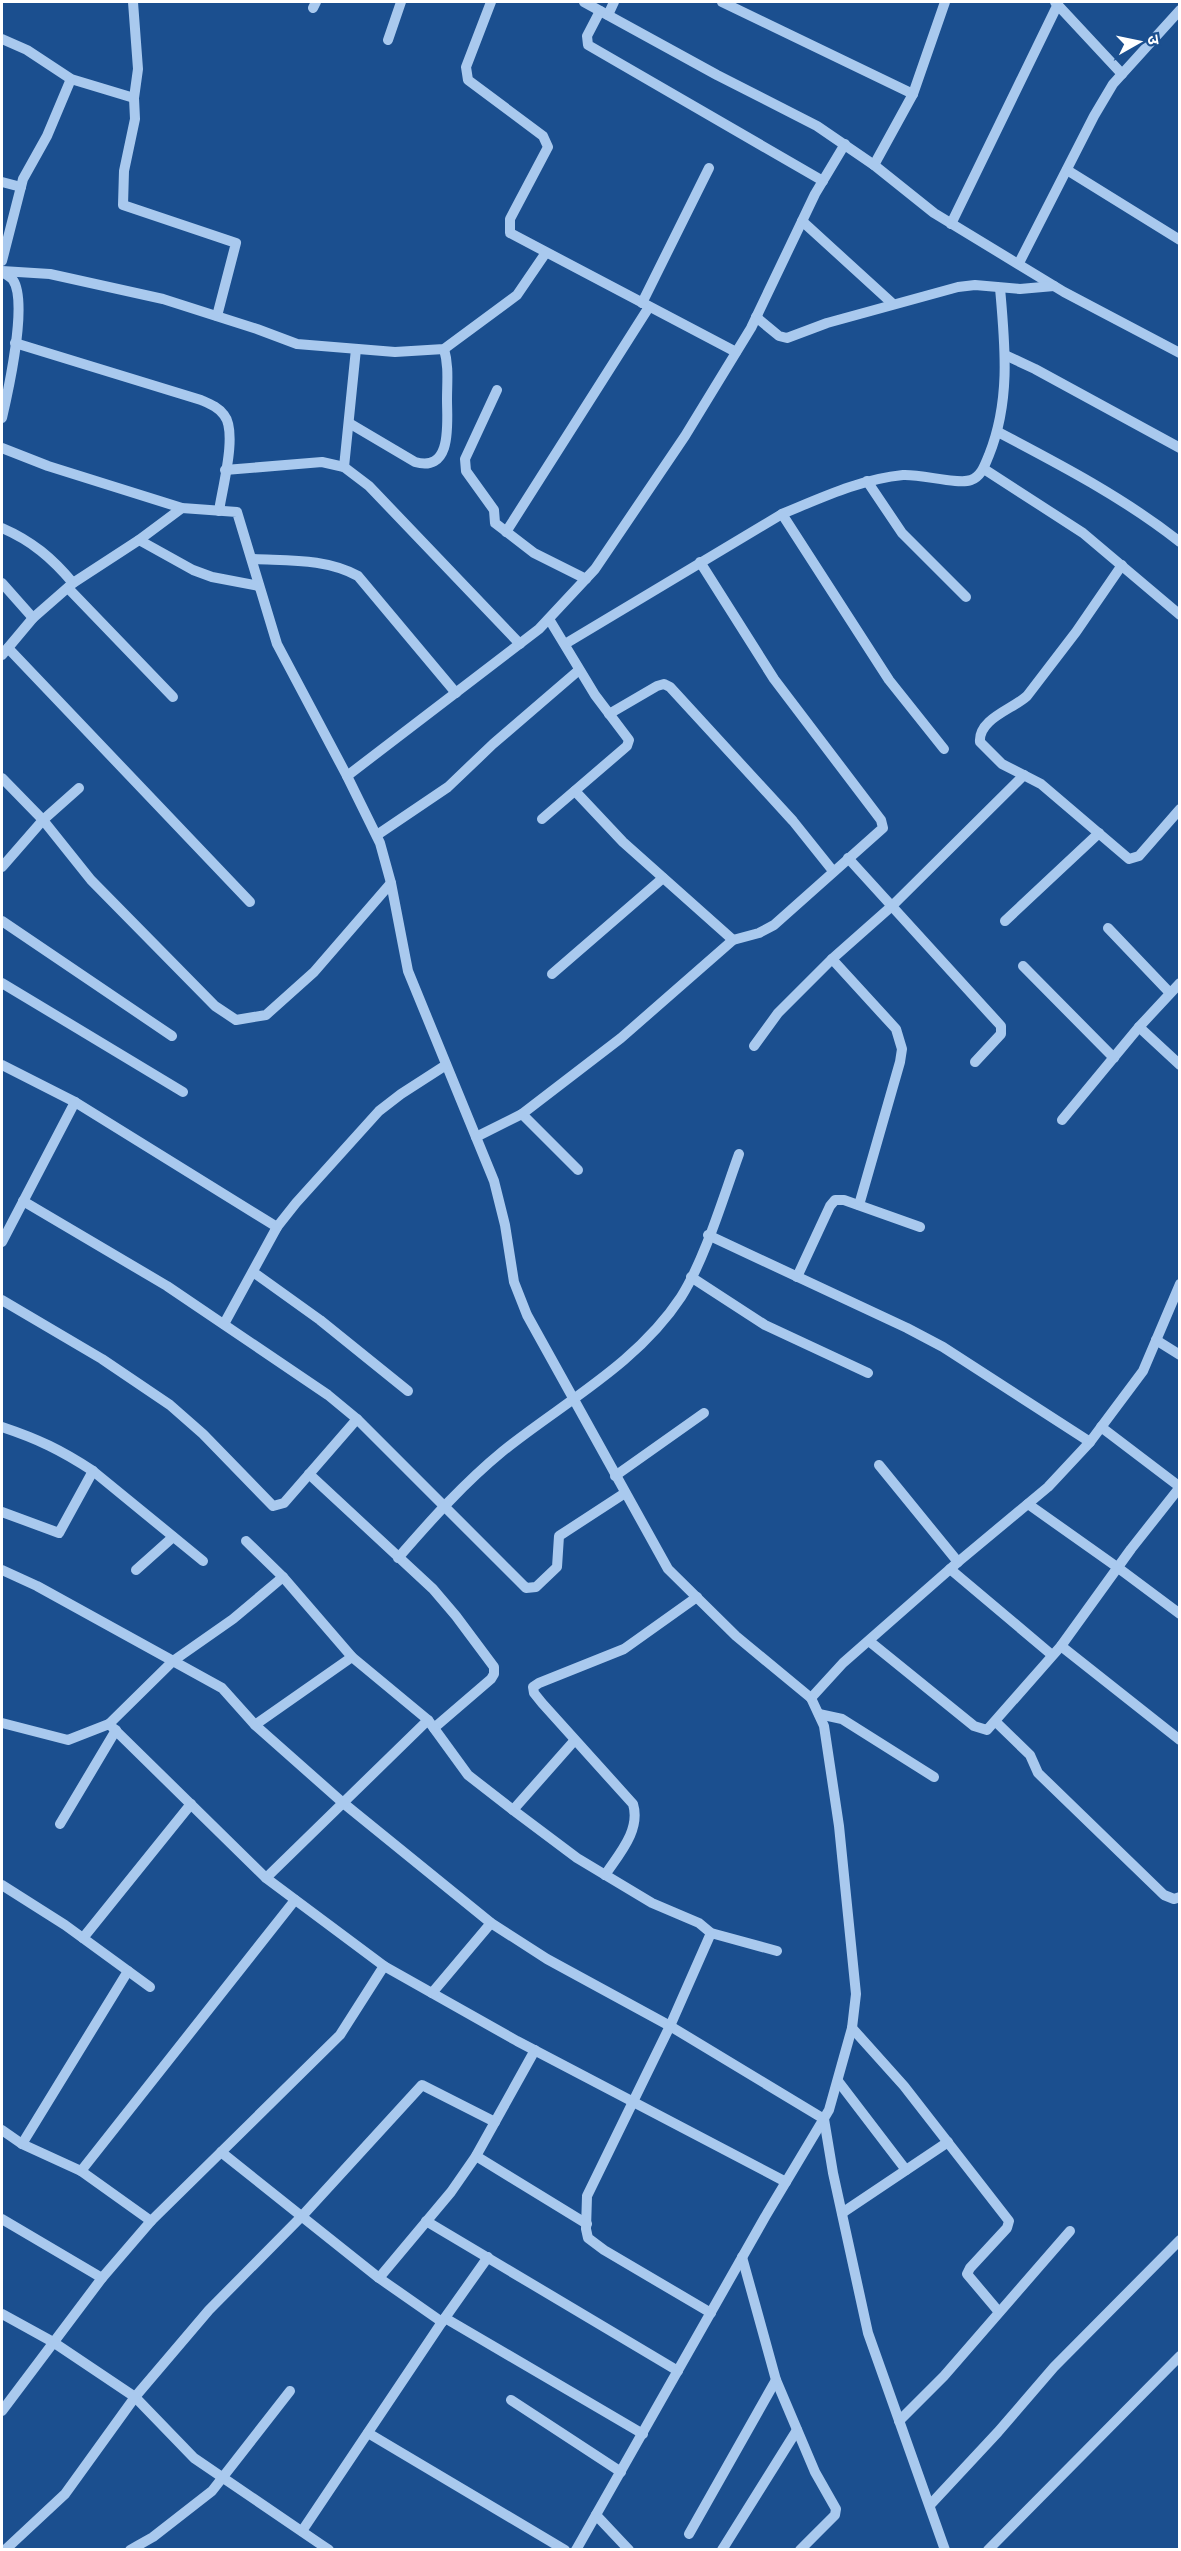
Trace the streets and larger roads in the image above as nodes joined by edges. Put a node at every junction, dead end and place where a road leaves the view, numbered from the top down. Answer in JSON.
{"nodes":[{"id":1,"x":133,"y":2,"type":"edge"},
{"id":2,"x":401,"y":2,"type":"edge"},
{"id":3,"x":491,"y":2,"type":"edge"},
{"id":4,"x":584,"y":2,"type":"edge"},
{"id":5,"x":614,"y":2,"type":"edge"},
{"id":6,"x":722,"y":2,"type":"edge"},
{"id":7,"x":945,"y":2,"type":"edge"},
{"id":8,"x":1057,"y":3,"type":"edge"},
{"id":9,"x":1179,"y":10,"type":"edge"},
{"id":10,"x":604,"y":13,"type":"junction"},
{"id":11,"x":2,"y":39,"type":"edge"},
{"id":12,"x":388,"y":40,"type":"dead end"},
{"id":13,"x":1122,"y":74,"type":"junction"},
{"id":14,"x":71,"y":79,"type":"junction"},
{"id":15,"x":913,"y":94,"type":"junction"},
{"id":16,"x":134,"y":98,"type":"junction"},
{"id":17,"x":845,"y":144,"type":"junction"},
{"id":18,"x":874,"y":165,"type":"junction"},
{"id":19,"x":709,"y":168,"type":"dead end"},
{"id":20,"x":1067,"y":170,"type":"junction"},
{"id":21,"x":823,"y":181,"type":"junction"},
{"id":22,"x":2,"y":182,"type":"edge"},
{"id":23,"x":21,"y":187,"type":"junction"},
{"id":24,"x":802,"y":221,"type":"junction"},
{"id":25,"x":951,"y":224,"type":"junction"},
{"id":26,"x":1179,"y":240,"type":"edge"},
{"id":27,"x":545,"y":254,"type":"junction"},
{"id":28,"x":2,"y":261,"type":"edge"},
{"id":29,"x":1019,"y":263,"type":"junction"},
{"id":30,"x":2,"y":271,"type":"edge"},
{"id":31,"x":1054,"y":285,"type":"junction"},
{"id":32,"x":1000,"y":288,"type":"junction"},
{"id":33,"x":893,"y":304,"type":"junction"},
{"id":34,"x":646,"y":305,"type":"junction"},
{"id":35,"x":217,"y":316,"type":"junction"},
{"id":36,"x":756,"y":317,"type":"junction"},
{"id":37,"x":15,"y":343,"type":"junction"},
{"id":38,"x":356,"y":349,"type":"junction"},
{"id":39,"x":444,"y":349,"type":"junction"},
{"id":40,"x":736,"y":352,"type":"junction"},
{"id":41,"x":1179,"y":353,"type":"edge"},
{"id":42,"x":1005,"y":355,"type":"junction"},
{"id":43,"x":497,"y":390,"type":"dead end"},
{"id":44,"x":2,"y":418,"type":"edge"},
{"id":45,"x":349,"y":423,"type":"junction"},
{"id":46,"x":998,"y":432,"type":"junction"},
{"id":47,"x":2,"y":448,"type":"edge"},
{"id":48,"x":1179,"y":448,"type":"edge"},
{"id":49,"x":344,"y":467,"type":"junction"},
{"id":50,"x":984,"y":469,"type":"junction"},
{"id":51,"x":225,"y":470,"type":"junction"},
{"id":52,"x":867,"y":481,"type":"junction"},
{"id":53,"x":182,"y":508,"type":"junction"},
{"id":54,"x":219,"y":511,"type":"junction"},
{"id":55,"x":782,"y":514,"type":"junction"},
{"id":56,"x":2,"y":528,"type":"edge"},
{"id":57,"x":506,"y":532,"type":"junction"},
{"id":58,"x":139,"y":540,"type":"junction"},
{"id":59,"x":1179,"y":542,"type":"edge"},
{"id":60,"x":252,"y":559,"type":"junction"},
{"id":61,"x":700,"y":562,"type":"junction"},
{"id":62,"x":1122,"y":565,"type":"junction"},
{"id":63,"x":586,"y":579,"type":"junction"},
{"id":64,"x":2,"y":583,"type":"edge"},
{"id":65,"x":70,"y":585,"type":"junction"},
{"id":66,"x":260,"y":586,"type":"junction"},
{"id":67,"x":966,"y":597,"type":"dead end"},
{"id":68,"x":1179,"y":615,"type":"edge"},
{"id":69,"x":33,"y":618,"type":"junction"},
{"id":70,"x":549,"y":619,"type":"junction"},
{"id":71,"x":520,"y":644,"type":"junction"},
{"id":72,"x":565,"y":644,"type":"junction"},
{"id":73,"x":5,"y":651,"type":"edge"},
{"id":74,"x":579,"y":670,"type":"junction"},
{"id":75,"x":456,"y":693,"type":"junction"},
{"id":76,"x":173,"y":697,"type":"dead end"},
{"id":77,"x":609,"y":714,"type":"junction"},
{"id":78,"x":944,"y":749,"type":"dead end"},
{"id":79,"x":1024,"y":775,"type":"junction"},
{"id":80,"x":347,"y":776,"type":"junction"},
{"id":81,"x":2,"y":778,"type":"edge"},
{"id":82,"x":79,"y":788,"type":"dead end"},
{"id":83,"x":575,"y":791,"type":"junction"},
{"id":84,"x":1179,"y":809,"type":"edge"},
{"id":85,"x":542,"y":819,"type":"dead end"},
{"id":86,"x":43,"y":820,"type":"junction"},
{"id":87,"x":1098,"y":833,"type":"junction"},
{"id":88,"x":377,"y":836,"type":"junction"},
{"id":89,"x":848,"y":858,"type":"junction"},
{"id":90,"x":2,"y":867,"type":"edge"},
{"id":91,"x":833,"y":871,"type":"junction"},
{"id":92,"x":663,"y":878,"type":"junction"},
{"id":93,"x":391,"y":883,"type":"junction"},
{"id":94,"x":250,"y":902,"type":"dead end"},
{"id":95,"x":893,"y":905,"type":"junction"},
{"id":96,"x":2,"y":921,"type":"edge"},
{"id":97,"x":1005,"y":921,"type":"dead end"},
{"id":98,"x":1108,"y":928,"type":"dead end"},
{"id":99,"x":733,"y":940,"type":"junction"},
{"id":100,"x":832,"y":959,"type":"junction"},
{"id":101,"x":1023,"y":966,"type":"dead end"},
{"id":102,"x":552,"y":974,"type":"dead end"},
{"id":103,"x":2,"y":983,"type":"edge"},
{"id":104,"x":1179,"y":983,"type":"edge"},
{"id":105,"x":1170,"y":993,"type":"junction"},
{"id":106,"x":1139,"y":1027,"type":"junction"},
{"id":107,"x":172,"y":1035,"type":"dead end"},
{"id":108,"x":754,"y":1046,"type":"dead end"},
{"id":109,"x":1113,"y":1058,"type":"junction"},
{"id":110,"x":975,"y":1062,"type":"dead end"},
{"id":111,"x":446,"y":1065,"type":"junction"},
{"id":112,"x":1179,"y":1065,"type":"edge"},
{"id":113,"x":2,"y":1067,"type":"edge"},
{"id":114,"x":183,"y":1092,"type":"dead end"},
{"id":115,"x":75,"y":1102,"type":"junction"},
{"id":116,"x":522,"y":1114,"type":"junction"},
{"id":117,"x":1062,"y":1120,"type":"dead end"},
{"id":118,"x":476,"y":1137,"type":"junction"},
{"id":119,"x":739,"y":1154,"type":"dead end"},
{"id":120,"x":578,"y":1170,"type":"dead end"},
{"id":121,"x":23,"y":1201,"type":"junction"},
{"id":122,"x":859,"y":1205,"type":"junction"},
{"id":123,"x":278,"y":1227,"type":"junction"},
{"id":124,"x":920,"y":1227,"type":"dead end"},
{"id":125,"x":708,"y":1235,"type":"junction"},
{"id":126,"x":2,"y":1242,"type":"edge"},
{"id":127,"x":253,"y":1272,"type":"junction"},
{"id":128,"x":692,"y":1277,"type":"junction"},
{"id":129,"x":797,"y":1277,"type":"junction"},
{"id":130,"x":1179,"y":1284,"type":"edge"},
{"id":131,"x":2,"y":1300,"type":"edge"},
{"id":132,"x":224,"y":1324,"type":"junction"},
{"id":133,"x":1156,"y":1340,"type":"junction"},
{"id":134,"x":1179,"y":1355,"type":"edge"},
{"id":135,"x":868,"y":1373,"type":"dead end"},
{"id":136,"x":408,"y":1391,"type":"dead end"},
{"id":137,"x":574,"y":1400,"type":"junction"},
{"id":138,"x":704,"y":1413,"type":"dead end"},
{"id":139,"x":357,"y":1419,"type":"junction"},
{"id":140,"x":2,"y":1427,"type":"edge"},
{"id":141,"x":1101,"y":1427,"type":"junction"},
{"id":142,"x":1090,"y":1442,"type":"junction"},
{"id":143,"x":879,"y":1465,"type":"dead end"},
{"id":144,"x":93,"y":1471,"type":"junction"},
{"id":145,"x":309,"y":1474,"type":"junction"},
{"id":146,"x":615,"y":1476,"type":"junction"},
{"id":147,"x":1179,"y":1487,"type":"edge"},
{"id":148,"x":625,"y":1493,"type":"junction"},
{"id":149,"x":1028,"y":1504,"type":"junction"},
{"id":150,"x":445,"y":1505,"type":"junction"},
{"id":151,"x":2,"y":1512,"type":"edge"},
{"id":152,"x":173,"y":1537,"type":"junction"},
{"id":153,"x":246,"y":1541,"type":"dead end"},
{"id":154,"x":398,"y":1558,"type":"junction"},
{"id":155,"x":203,"y":1561,"type":"dead end"},
{"id":156,"x":954,"y":1565,"type":"junction"},
{"id":157,"x":1117,"y":1567,"type":"junction"},
{"id":158,"x":2,"y":1570,"type":"edge"},
{"id":159,"x":136,"y":1570,"type":"dead end"},
{"id":160,"x":283,"y":1577,"type":"junction"},
{"id":161,"x":697,"y":1597,"type":"junction"},
{"id":162,"x":1179,"y":1614,"type":"edge"},
{"id":163,"x":868,"y":1641,"type":"junction"},
{"id":164,"x":1061,"y":1646,"type":"junction"},
{"id":165,"x":1052,"y":1655,"type":"junction"},
{"id":166,"x":352,"y":1657,"type":"junction"},
{"id":167,"x":173,"y":1662,"type":"junction"},
{"id":168,"x":811,"y":1698,"type":"junction"},
{"id":169,"x":819,"y":1714,"type":"junction"},
{"id":170,"x":996,"y":1722,"type":"junction"},
{"id":171,"x":2,"y":1723,"type":"edge"},
{"id":172,"x":431,"y":1724,"type":"junction"},
{"id":173,"x":255,"y":1725,"type":"junction"},
{"id":174,"x":113,"y":1727,"type":"junction"},
{"id":175,"x":1179,"y":1740,"type":"edge"},
{"id":176,"x":574,"y":1741,"type":"junction"},
{"id":177,"x":934,"y":1777,"type":"dead end"},
{"id":178,"x":342,"y":1802,"type":"junction"},
{"id":179,"x":191,"y":1804,"type":"junction"},
{"id":180,"x":513,"y":1810,"type":"junction"},
{"id":181,"x":60,"y":1824,"type":"dead end"},
{"id":182,"x":605,"y":1875,"type":"junction"},
{"id":183,"x":266,"y":1878,"type":"junction"},
{"id":184,"x":2,"y":1885,"type":"edge"},
{"id":185,"x":1179,"y":1897,"type":"edge"},
{"id":186,"x":295,"y":1900,"type":"junction"},
{"id":187,"x":491,"y":1923,"type":"junction"},
{"id":188,"x":711,"y":1933,"type":"junction"},
{"id":189,"x":83,"y":1938,"type":"junction"},
{"id":190,"x":777,"y":1951,"type":"dead end"},
{"id":191,"x":384,"y":1966,"type":"junction"},
{"id":192,"x":128,"y":1971,"type":"junction"},
{"id":193,"x":150,"y":1987,"type":"dead end"},
{"id":194,"x":432,"y":1993,"type":"junction"},
{"id":195,"x":670,"y":2026,"type":"junction"},
{"id":196,"x":852,"y":2028,"type":"junction"},
{"id":197,"x":535,"y":2050,"type":"junction"},
{"id":198,"x":838,"y":2081,"type":"junction"},
{"id":199,"x":633,"y":2103,"type":"junction"},
{"id":200,"x":824,"y":2119,"type":"junction"},
{"id":201,"x":495,"y":2122,"type":"junction"},
{"id":202,"x":2,"y":2130,"type":"edge"},
{"id":203,"x":948,"y":2142,"type":"junction"},
{"id":204,"x":22,"y":2144,"type":"junction"},
{"id":205,"x":221,"y":2152,"type":"junction"},
{"id":206,"x":476,"y":2156,"type":"junction"},
{"id":207,"x":906,"y":2170,"type":"junction"},
{"id":208,"x":81,"y":2171,"type":"junction"},
{"id":209,"x":786,"y":2182,"type":"junction"},
{"id":210,"x":842,"y":2213,"type":"junction"},
{"id":211,"x":303,"y":2216,"type":"junction"},
{"id":212,"x":2,"y":2219,"type":"edge"},
{"id":213,"x":151,"y":2221,"type":"junction"},
{"id":214,"x":426,"y":2221,"type":"junction"},
{"id":215,"x":587,"y":2224,"type":"junction"},
{"id":216,"x":1070,"y":2231,"type":"dead end"},
{"id":217,"x":1178,"y":2243,"type":"edge"},
{"id":218,"x":488,"y":2258,"type":"junction"},
{"id":219,"x":742,"y":2258,"type":"junction"},
{"id":220,"x":102,"y":2278,"type":"junction"},
{"id":221,"x":379,"y":2278,"type":"junction"},
{"id":222,"x":999,"y":2312,"type":"junction"},
{"id":223,"x":711,"y":2313,"type":"junction"},
{"id":224,"x":2,"y":2314,"type":"edge"},
{"id":225,"x":443,"y":2320,"type":"junction"},
{"id":226,"x":53,"y":2342,"type":"junction"},
{"id":227,"x":1179,"y":2356,"type":"edge"},
{"id":228,"x":678,"y":2371,"type":"junction"},
{"id":229,"x":776,"y":2380,"type":"junction"},
{"id":230,"x":290,"y":2391,"type":"dead end"},
{"id":231,"x":135,"y":2397,"type":"junction"},
{"id":232,"x":511,"y":2400,"type":"dead end"},
{"id":233,"x":2,"y":2411,"type":"edge"},
{"id":234,"x":900,"y":2421,"type":"junction"},
{"id":235,"x":797,"y":2430,"type":"junction"},
{"id":236,"x":368,"y":2433,"type":"junction"},
{"id":237,"x":643,"y":2434,"type":"junction"},
{"id":238,"x":621,"y":2472,"type":"junction"},
{"id":239,"x":222,"y":2478,"type":"junction"},
{"id":240,"x":930,"y":2505,"type":"junction"},
{"id":241,"x":596,"y":2515,"type":"junction"},
{"id":242,"x":302,"y":2531,"type":"junction"},
{"id":243,"x":689,"y":2534,"type":"dead end"},
{"id":244,"x":5,"y":2550,"type":"edge"},
{"id":245,"x":130,"y":2550,"type":"edge"},
{"id":246,"x":329,"y":2550,"type":"edge"},
{"id":247,"x":565,"y":2550,"type":"edge"},
{"id":248,"x":576,"y":2550,"type":"edge"},
{"id":249,"x":630,"y":2550,"type":"edge"},
{"id":250,"x":722,"y":2550,"type":"edge"},
{"id":251,"x":801,"y":2550,"type":"edge"},
{"id":252,"x":945,"y":2550,"type":"edge"},
{"id":253,"x":988,"y":2550,"type":"edge"}],
"edges":[{"from":1,"to":16,"type":"street"},
{"from":2,"to":12,"type":"street"},
{"from":3,"to":27,"type":"street"},
{"from":4,"to":10,"type":"street"},
{"from":5,"to":10,"type":"street"},
{"from":6,"to":15,"type":"street"},
{"from":7,"to":15,"type":"street"},
{"from":8,"to":13,"type":"street"},
{"from":8,"to":25,"type":"street"},
{"from":9,"to":13,"type":"street"},
{"from":10,"to":17,"type":"street"},
{"from":10,"to":21,"type":"street"},
{"from":11,"to":14,"type":"street"},
{"from":13,"to":20,"type":"street"},
{"from":14,"to":16,"type":"street"},
{"from":14,"to":23,"type":"street"},
{"from":15,"to":18,"type":"street"},
{"from":16,"to":35,"type":"street"},
{"from":17,"to":18,"type":"street"},
{"from":17,"to":21,"type":"street"},
{"from":18,"to":25,"type":"street"},
{"from":19,"to":34,"type":"street"},
{"from":20,"to":26,"type":"street"},
{"from":20,"to":29,"type":"street"},
{"from":21,"to":24,"type":"street"},
{"from":22,"to":23,"type":"street"},
{"from":23,"to":28,"type":"street"},
{"from":24,"to":33,"type":"street"},
{"from":24,"to":36,"type":"street"},
{"from":25,"to":29,"type":"street"},
{"from":27,"to":34,"type":"street"},
{"from":27,"to":39,"type":"street"},
{"from":29,"to":31,"type":"street"},
{"from":30,"to":35,"type":"street"},
{"from":30,"to":37,"type":"street"},
{"from":31,"to":32,"type":"street"},
{"from":31,"to":41,"type":"street"},
{"from":32,"to":33,"type":"street"},
{"from":32,"to":42,"type":"street"},
{"from":33,"to":36,"type":"street"},
{"from":34,"to":40,"type":"street"},
{"from":34,"to":57,"type":"street"},
{"from":35,"to":38,"type":"street"},
{"from":36,"to":40,"type":"street"},
{"from":37,"to":44,"type":"street"},
{"from":37,"to":51,"type":"street"},
{"from":38,"to":39,"type":"street"},
{"from":38,"to":45,"type":"street"},
{"from":39,"to":45,"type":"street"},
{"from":40,"to":63,"type":"street"},
{"from":42,"to":46,"type":"street"},
{"from":42,"to":48,"type":"street"},
{"from":43,"to":57,"type":"street"},
{"from":45,"to":49,"type":"street"},
{"from":46,"to":50,"type":"street"},
{"from":46,"to":59,"type":"street"},
{"from":47,"to":53,"type":"street"},
{"from":49,"to":51,"type":"street"},
{"from":49,"to":71,"type":"street"},
{"from":50,"to":52,"type":"street"},
{"from":50,"to":62,"type":"street"},
{"from":51,"to":54,"type":"street"},
{"from":52,"to":55,"type":"street"},
{"from":52,"to":67,"type":"street"},
{"from":53,"to":54,"type":"street"},
{"from":53,"to":58,"type":"street"},
{"from":54,"to":60,"type":"street"},
{"from":55,"to":61,"type":"street"},
{"from":55,"to":78,"type":"street"},
{"from":56,"to":65,"type":"street"},
{"from":57,"to":63,"type":"street"},
{"from":58,"to":65,"type":"street"},
{"from":58,"to":66,"type":"street"},
{"from":60,"to":66,"type":"street"},
{"from":60,"to":75,"type":"street"},
{"from":61,"to":72,"type":"street"},
{"from":61,"to":89,"type":"street"},
{"from":62,"to":68,"type":"street"},
{"from":62,"to":79,"type":"street"},
{"from":63,"to":70,"type":"street"},
{"from":64,"to":69,"type":"street"},
{"from":65,"to":69,"type":"street"},
{"from":65,"to":76,"type":"street"},
{"from":66,"to":80,"type":"street"},
{"from":69,"to":73,"type":"street"},
{"from":70,"to":71,"type":"street"},
{"from":70,"to":72,"type":"street"},
{"from":71,"to":75,"type":"street"},
{"from":72,"to":74,"type":"street"},
{"from":73,"to":94,"type":"street"},
{"from":74,"to":77,"type":"street"},
{"from":74,"to":88,"type":"street"},
{"from":75,"to":80,"type":"street"},
{"from":77,"to":83,"type":"street"},
{"from":77,"to":91,"type":"street"},
{"from":79,"to":87,"type":"street"},
{"from":79,"to":95,"type":"street"},
{"from":80,"to":88,"type":"street"},
{"from":81,"to":86,"type":"street"},
{"from":82,"to":86,"type":"street"},
{"from":83,"to":85,"type":"street"},
{"from":83,"to":92,"type":"street"},
{"from":84,"to":87,"type":"street"},
{"from":86,"to":90,"type":"street"},
{"from":86,"to":93,"type":"street"},
{"from":87,"to":97,"type":"street"},
{"from":88,"to":93,"type":"street"},
{"from":89,"to":91,"type":"street"},
{"from":89,"to":95,"type":"street"},
{"from":91,"to":99,"type":"street"},
{"from":92,"to":99,"type":"street"},
{"from":92,"to":102,"type":"street"},
{"from":93,"to":111,"type":"street"},
{"from":95,"to":100,"type":"street"},
{"from":95,"to":110,"type":"street"},
{"from":96,"to":107,"type":"street"},
{"from":98,"to":105,"type":"street"},
{"from":99,"to":116,"type":"street"},
{"from":100,"to":108,"type":"street"},
{"from":100,"to":122,"type":"street"},
{"from":101,"to":109,"type":"street"},
{"from":103,"to":114,"type":"street"},
{"from":104,"to":105,"type":"street"},
{"from":105,"to":106,"type":"street"},
{"from":106,"to":109,"type":"street"},
{"from":106,"to":112,"type":"street"},
{"from":109,"to":117,"type":"street"},
{"from":111,"to":118,"type":"street"},
{"from":111,"to":123,"type":"street"},
{"from":113,"to":115,"type":"street"},
{"from":115,"to":121,"type":"street"},
{"from":115,"to":123,"type":"street"},
{"from":116,"to":118,"type":"street"},
{"from":116,"to":120,"type":"street"},
{"from":118,"to":137,"type":"street"},
{"from":119,"to":125,"type":"street"},
{"from":121,"to":126,"type":"street"},
{"from":121,"to":132,"type":"street"},
{"from":122,"to":124,"type":"street"},
{"from":122,"to":129,"type":"street"},
{"from":123,"to":127,"type":"street"},
{"from":125,"to":128,"type":"street"},
{"from":125,"to":129,"type":"street"},
{"from":127,"to":132,"type":"street"},
{"from":127,"to":136,"type":"street"},
{"from":128,"to":135,"type":"street"},
{"from":128,"to":137,"type":"street"},
{"from":129,"to":142,"type":"street"},
{"from":130,"to":133,"type":"street"},
{"from":131,"to":145,"type":"street"},
{"from":132,"to":139,"type":"street"},
{"from":133,"to":134,"type":"street"},
{"from":133,"to":141,"type":"street"},
{"from":137,"to":146,"type":"street"},
{"from":137,"to":150,"type":"street"},
{"from":138,"to":146,"type":"street"},
{"from":139,"to":145,"type":"street"},
{"from":139,"to":150,"type":"street"},
{"from":140,"to":144,"type":"street"},
{"from":141,"to":142,"type":"street"},
{"from":141,"to":147,"type":"street"},
{"from":142,"to":149,"type":"street"},
{"from":143,"to":156,"type":"street"},
{"from":144,"to":151,"type":"street"},
{"from":144,"to":152,"type":"street"},
{"from":145,"to":154,"type":"street"},
{"from":146,"to":148,"type":"street"},
{"from":147,"to":157,"type":"street"},
{"from":148,"to":150,"type":"street"},
{"from":148,"to":161,"type":"street"},
{"from":149,"to":156,"type":"street"},
{"from":149,"to":157,"type":"street"},
{"from":150,"to":154,"type":"street"},
{"from":152,"to":155,"type":"street"},
{"from":152,"to":159,"type":"street"},
{"from":153,"to":160,"type":"street"},
{"from":154,"to":172,"type":"street"},
{"from":156,"to":163,"type":"street"},
{"from":156,"to":165,"type":"street"},
{"from":157,"to":162,"type":"street"},
{"from":157,"to":164,"type":"street"},
{"from":158,"to":167,"type":"street"},
{"from":160,"to":166,"type":"street"},
{"from":160,"to":167,"type":"street"},
{"from":161,"to":168,"type":"street"},
{"from":161,"to":176,"type":"street"},
{"from":163,"to":168,"type":"street"},
{"from":163,"to":170,"type":"street"},
{"from":164,"to":165,"type":"street"},
{"from":164,"to":175,"type":"street"},
{"from":165,"to":170,"type":"street"},
{"from":166,"to":172,"type":"street"},
{"from":166,"to":173,"type":"street"},
{"from":167,"to":173,"type":"street"},
{"from":167,"to":174,"type":"street"},
{"from":168,"to":169,"type":"street"},
{"from":169,"to":177,"type":"street"},
{"from":169,"to":196,"type":"street"},
{"from":170,"to":185,"type":"street"},
{"from":171,"to":174,"type":"street"},
{"from":172,"to":178,"type":"street"},
{"from":172,"to":180,"type":"street"},
{"from":173,"to":178,"type":"street"},
{"from":174,"to":179,"type":"street"},
{"from":174,"to":181,"type":"street"},
{"from":176,"to":180,"type":"street"},
{"from":176,"to":182,"type":"street"},
{"from":178,"to":183,"type":"street"},
{"from":178,"to":187,"type":"street"},
{"from":179,"to":183,"type":"street"},
{"from":179,"to":189,"type":"street"},
{"from":180,"to":182,"type":"street"},
{"from":182,"to":188,"type":"street"},
{"from":183,"to":186,"type":"street"},
{"from":184,"to":189,"type":"street"},
{"from":186,"to":191,"type":"street"},
{"from":186,"to":208,"type":"street"},
{"from":187,"to":194,"type":"street"},
{"from":187,"to":195,"type":"street"},
{"from":188,"to":190,"type":"street"},
{"from":188,"to":195,"type":"street"},
{"from":189,"to":192,"type":"street"},
{"from":191,"to":194,"type":"street"},
{"from":191,"to":205,"type":"street"},
{"from":192,"to":193,"type":"street"},
{"from":192,"to":204,"type":"street"},
{"from":194,"to":197,"type":"street"},
{"from":195,"to":199,"type":"street"},
{"from":195,"to":200,"type":"street"},
{"from":196,"to":198,"type":"street"},
{"from":196,"to":203,"type":"street"},
{"from":197,"to":199,"type":"street"},
{"from":197,"to":201,"type":"street"},
{"from":198,"to":200,"type":"street"},
{"from":198,"to":207,"type":"street"},
{"from":199,"to":209,"type":"street"},
{"from":199,"to":215,"type":"street"},
{"from":200,"to":209,"type":"street"},
{"from":200,"to":210,"type":"street"},
{"from":201,"to":206,"type":"street"},
{"from":201,"to":211,"type":"street"},
{"from":202,"to":204,"type":"street"},
{"from":203,"to":207,"type":"street"},
{"from":203,"to":222,"type":"street"},
{"from":204,"to":208,"type":"street"},
{"from":205,"to":211,"type":"street"},
{"from":205,"to":213,"type":"street"},
{"from":206,"to":214,"type":"street"},
{"from":206,"to":215,"type":"street"},
{"from":207,"to":210,"type":"street"},
{"from":208,"to":213,"type":"street"},
{"from":209,"to":219,"type":"street"},
{"from":210,"to":234,"type":"street"},
{"from":211,"to":221,"type":"street"},
{"from":211,"to":231,"type":"street"},
{"from":212,"to":220,"type":"street"},
{"from":213,"to":220,"type":"street"},
{"from":214,"to":218,"type":"street"},
{"from":214,"to":221,"type":"street"},
{"from":215,"to":223,"type":"street"},
{"from":216,"to":222,"type":"street"},
{"from":217,"to":240,"type":"street"},
{"from":218,"to":225,"type":"street"},
{"from":218,"to":228,"type":"street"},
{"from":219,"to":223,"type":"street"},
{"from":219,"to":229,"type":"street"},
{"from":220,"to":226,"type":"street"},
{"from":221,"to":225,"type":"street"},
{"from":222,"to":234,"type":"street"},
{"from":223,"to":228,"type":"street"},
{"from":224,"to":226,"type":"street"},
{"from":225,"to":236,"type":"street"},
{"from":225,"to":237,"type":"street"},
{"from":226,"to":231,"type":"street"},
{"from":226,"to":233,"type":"street"},
{"from":227,"to":253,"type":"street"},
{"from":228,"to":237,"type":"street"},
{"from":229,"to":235,"type":"street"},
{"from":229,"to":243,"type":"street"},
{"from":230,"to":239,"type":"street"},
{"from":231,"to":239,"type":"street"},
{"from":231,"to":244,"type":"street"},
{"from":232,"to":238,"type":"street"},
{"from":234,"to":240,"type":"street"},
{"from":235,"to":250,"type":"street"},
{"from":235,"to":251,"type":"street"},
{"from":236,"to":242,"type":"street"},
{"from":236,"to":247,"type":"street"},
{"from":237,"to":238,"type":"street"},
{"from":238,"to":241,"type":"street"},
{"from":239,"to":242,"type":"street"},
{"from":239,"to":245,"type":"street"},
{"from":240,"to":252,"type":"street"},
{"from":241,"to":248,"type":"street"},
{"from":241,"to":249,"type":"street"},
{"from":242,"to":246,"type":"street"}]}
